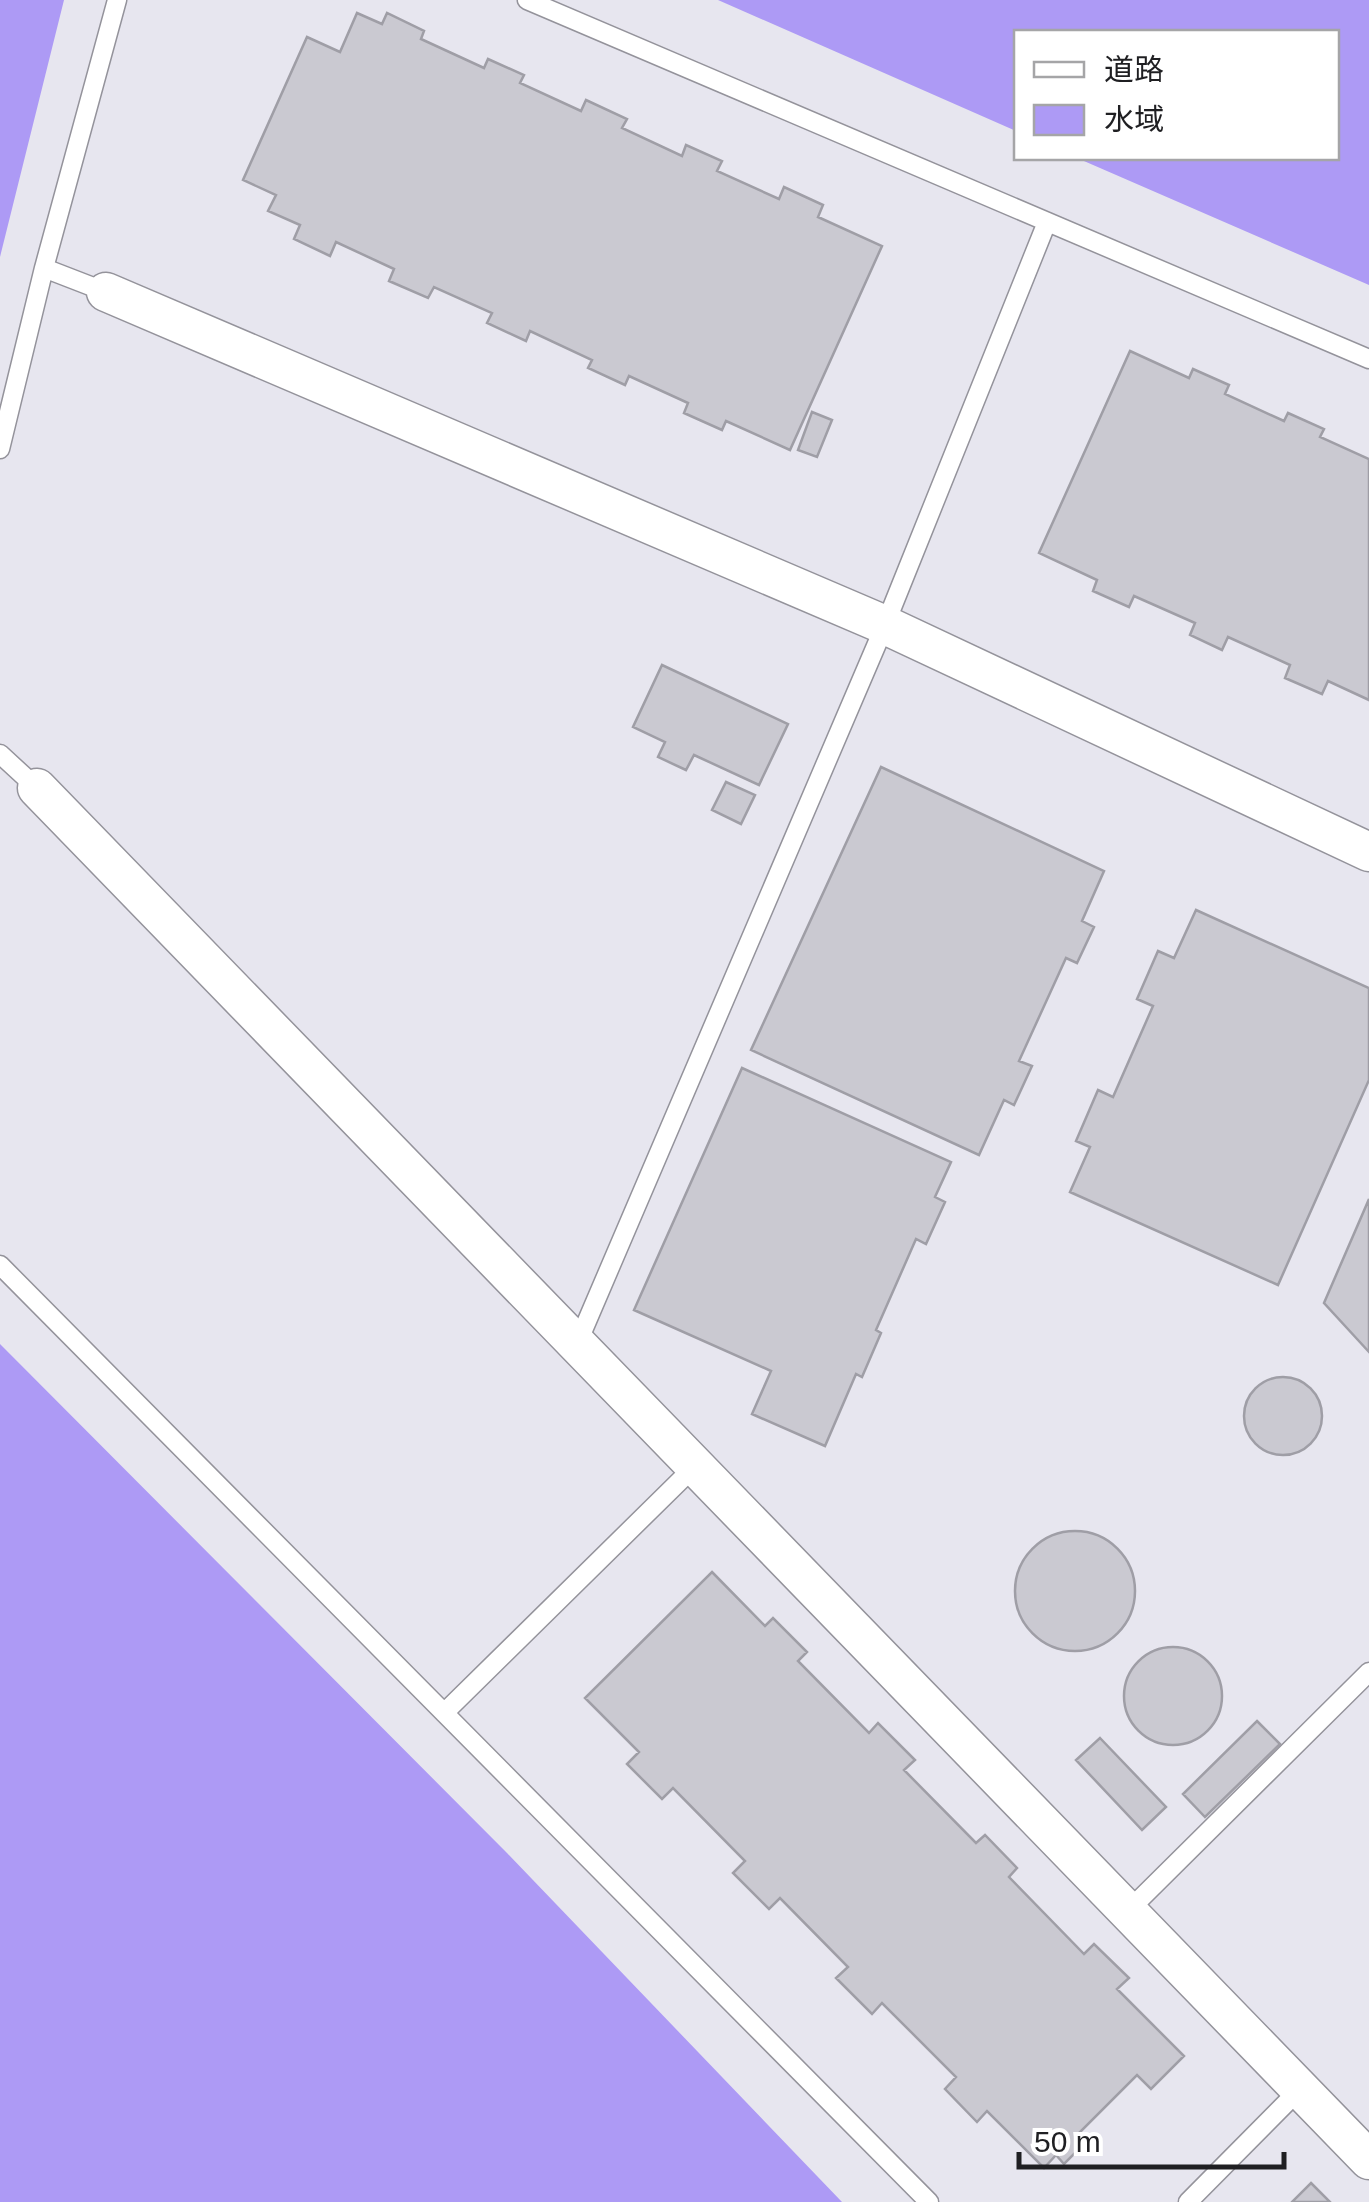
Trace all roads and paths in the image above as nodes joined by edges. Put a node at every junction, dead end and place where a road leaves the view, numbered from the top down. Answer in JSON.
{"nodes":[{"id":1,"x":117,"y":0,"type":"edge"},
{"id":2,"x":527,"y":0,"type":"edge"},
{"id":3,"x":1047,"y":222,"type":"junction"},
{"id":4,"x":44,"y":268,"type":"junction"},
{"id":5,"x":106,"y":292,"type":"joint"},
{"id":6,"x":1369,"y":359,"type":"edge"},
{"id":7,"x":0,"y":449,"type":"edge"},
{"id":8,"x":884,"y":625,"type":"junction"},
{"id":9,"x":0,"y":754,"type":"edge"},
{"id":10,"x":37,"y":788,"type":"joint"},
{"id":11,"x":1369,"y":852,"type":"edge"},
{"id":12,"x":0,"y":1265,"type":"edge"},
{"id":13,"x":578,"y":1342,"type":"junction"},
{"id":14,"x":695,"y":1466,"type":"junction"},
{"id":15,"x":1369,"y":1672,"type":"edge"},
{"id":16,"x":444,"y":1713,"type":"junction"},
{"id":17,"x":1128,"y":1912,"type":"junction"},
{"id":18,"x":1300,"y":2090,"type":"junction"},
{"id":19,"x":1369,"y":2160,"type":"edge"},
{"id":20,"x":929,"y":2202,"type":"edge"},
{"id":21,"x":1188,"y":2202,"type":"edge"}],
"edges":[{"from":1,"to":4,"type":"lane"},
{"from":2,"to":3,"type":"lane"},
{"from":3,"to":6,"type":"lane"},
{"from":3,"to":8,"type":"lane"},
{"from":4,"to":5,"type":"lane"},
{"from":4,"to":7,"type":"lane"},
{"from":5,"to":8,"type":"street"},
{"from":8,"to":11,"type":"street"},
{"from":8,"to":13,"type":"lane"},
{"from":9,"to":10,"type":"lane"},
{"from":10,"to":13,"type":"street"},
{"from":12,"to":16,"type":"lane"},
{"from":13,"to":14,"type":"street"},
{"from":14,"to":16,"type":"lane"},
{"from":14,"to":17,"type":"street"},
{"from":15,"to":17,"type":"lane"},
{"from":16,"to":20,"type":"lane"},
{"from":17,"to":18,"type":"street"},
{"from":18,"to":19,"type":"street"},
{"from":18,"to":21,"type":"lane"}]}
